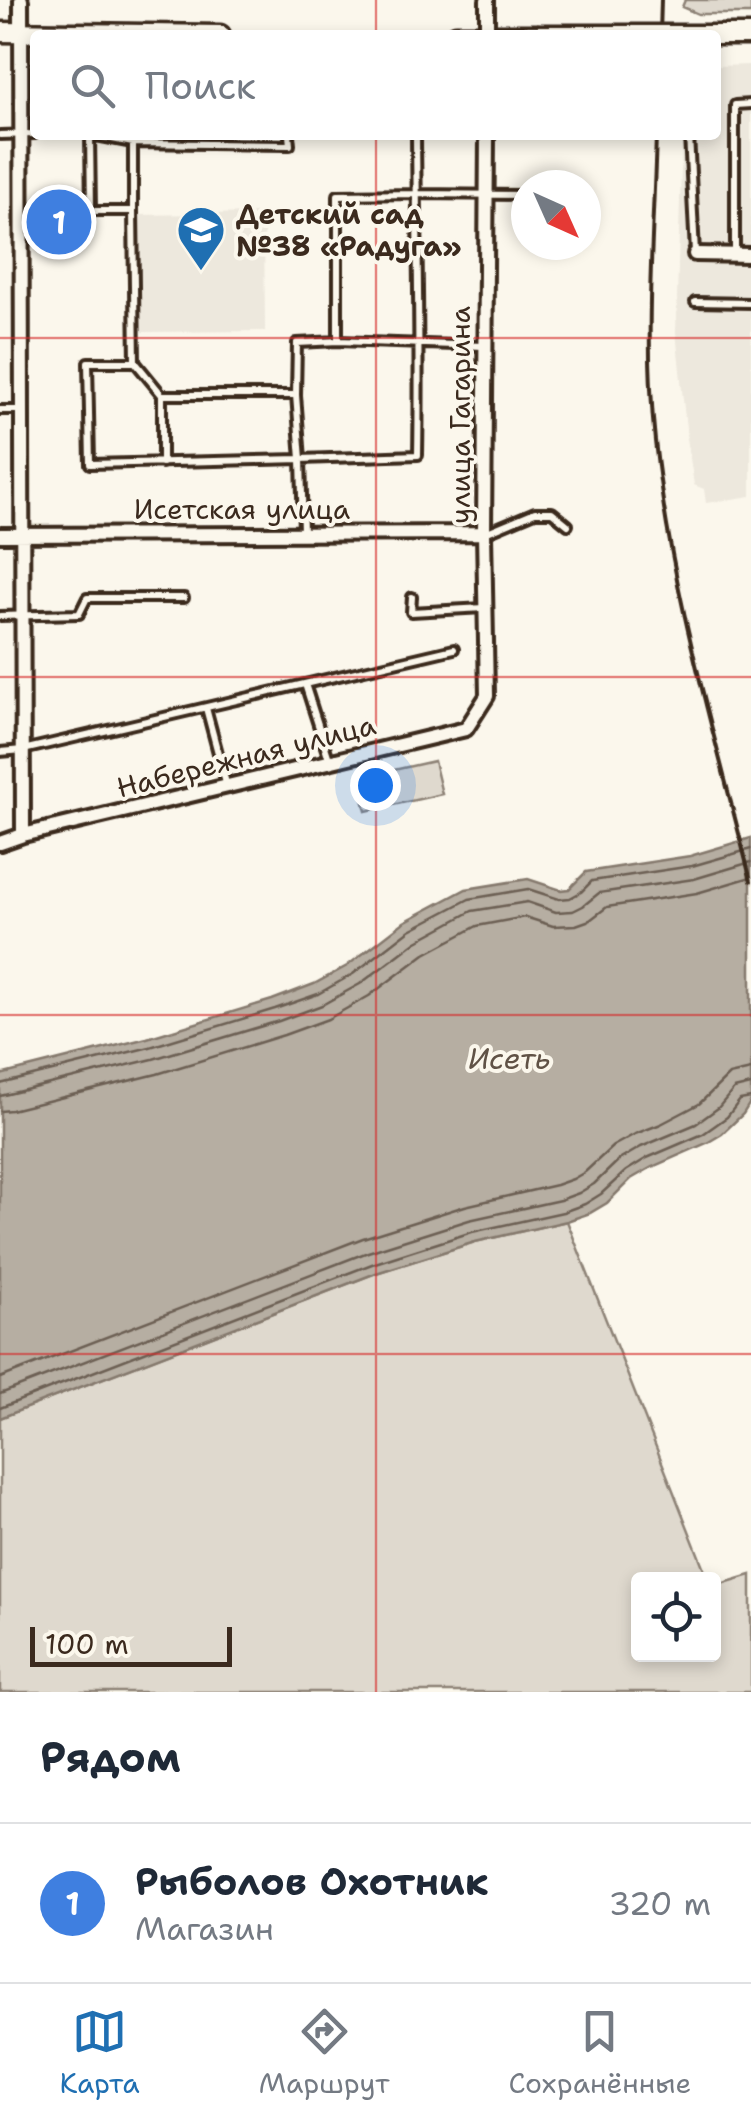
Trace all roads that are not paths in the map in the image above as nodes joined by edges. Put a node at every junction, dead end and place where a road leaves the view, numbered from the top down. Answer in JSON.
{"nodes":[{"id":1,"x":21,"y":0,"type":"edge"},
{"id":2,"x":488,"y":0,"type":"edge"},
{"id":3,"x":488,"y":30,"type":"edge"},
{"id":4,"x":0,"y":32,"type":"edge"},
{"id":5,"x":21,"y":32,"type":"junction"},
{"id":6,"x":30,"y":32,"type":"edge"},
{"id":7,"x":721,"y":35,"type":"edge"},
{"id":8,"x":751,"y":35,"type":"edge"},
{"id":9,"x":751,"y":104,"type":"edge"},
{"id":10,"x":28,"y":134,"type":"edge"},
{"id":11,"x":0,"y":135,"type":"edge"},
{"id":12,"x":91,"y":140,"type":"edge"},
{"id":13,"x":117,"y":140,"type":"edge"},
{"id":14,"x":290,"y":140,"type":"edge"},
{"id":15,"x":416,"y":140,"type":"edge"},
{"id":16,"x":487,"y":140,"type":"edge"},
{"id":17,"x":689,"y":140,"type":"edge"},
{"id":18,"x":133,"y":143,"type":"junction"},
{"id":19,"x":416,"y":194,"type":"junction"},
{"id":20,"x":486,"y":195,"type":"junction"},
{"id":21,"x":511,"y":196,"type":"edge"},
{"id":22,"x":133,"y":211,"type":"junction"},
{"id":23,"x":695,"y":254,"type":"joint"},
{"id":24,"x":735,"y":256,"type":"junction"},
{"id":25,"x":751,"y":256,"type":"edge"},
{"id":26,"x":694,"y":302,"type":"dead end"},
{"id":27,"x":751,"y":303,"type":"edge"},
{"id":28,"x":338,"y":341,"type":"junction"},
{"id":29,"x":420,"y":342,"type":"junction"},
{"id":30,"x":486,"y":346,"type":"junction"},
{"id":31,"x":135,"y":362,"type":"junction"},
{"id":32,"x":162,"y":394,"type":"junction"},
{"id":33,"x":296,"y":395,"type":"junction"},
{"id":34,"x":0,"y":410,"type":"edge"},
{"id":35,"x":22,"y":410,"type":"junction"},
{"id":36,"x":301,"y":459,"type":"junction"},
{"id":37,"x":162,"y":463,"type":"junction"},
{"id":38,"x":568,"y":525,"type":"dead end"},
{"id":39,"x":304,"y":533,"type":"junction"},
{"id":40,"x":484,"y":533,"type":"junction"},
{"id":41,"x":0,"y":535,"type":"edge"},
{"id":42,"x":21,"y":536,"type":"junction"},
{"id":43,"x":184,"y":598,"type":"dead end"},
{"id":44,"x":412,"y":598,"type":"dead end"},
{"id":45,"x":486,"y":608,"type":"junction"},
{"id":46,"x":22,"y":615,"type":"junction"},
{"id":47,"x":0,"y":616,"type":"edge"},
{"id":48,"x":454,"y":649,"type":"dead end"},
{"id":49,"x":305,"y":684,"type":"junction"},
{"id":50,"x":487,"y":696,"type":"joint"},
{"id":51,"x":206,"y":708,"type":"junction"},
{"id":52,"x":22,"y":750,"type":"junction"},
{"id":53,"x":0,"y":754,"type":"edge"},
{"id":54,"x":330,"y":762,"type":"junction"},
{"id":55,"x":227,"y":786,"type":"junction"},
{"id":56,"x":23,"y":836,"type":"junction"},
{"id":57,"x":0,"y":843,"type":"edge"}],
"edges":[{"from":1,"to":5,"type":"street"},
{"from":2,"to":3,"type":"street"},
{"from":4,"to":5,"type":"main road"},
{"from":5,"to":6,"type":"main road"},
{"from":5,"to":10,"type":"street"},
{"from":7,"to":8,"type":"main road","bridge":true},
{"from":9,"to":24,"type":"lane"},
{"from":10,"to":11,"type":"lane"},
{"from":10,"to":35,"type":"street"},
{"from":12,"to":22,"type":"lane"},
{"from":13,"to":18,"type":"lane"},
{"from":14,"to":18,"type":"lane"},
{"from":15,"to":19,"type":"lane"},
{"from":16,"to":20,"type":"street","name":"улица Гагарина"},
{"from":17,"to":23,"type":"lane"},
{"from":18,"to":22,"type":"lane"},
{"from":19,"to":20,"type":"lane"},
{"from":19,"to":28,"type":"lane"},
{"from":19,"to":29,"type":"lane"},
{"from":20,"to":21,"type":"lane"},
{"from":20,"to":30,"type":"street","name":"улица Гагарина"},
{"from":22,"to":31,"type":"lane"},
{"from":23,"to":24,"type":"street"},
{"from":24,"to":25,"type":"street"},
{"from":26,"to":27,"type":"lane"},
{"from":28,"to":29,"type":"lane"},
{"from":28,"to":33,"type":"lane"},
{"from":29,"to":30,"type":"lane"},
{"from":29,"to":36,"type":"lane"},
{"from":30,"to":40,"type":"street","name":"улица Гагарина"},
{"from":31,"to":32,"type":"lane"},
{"from":31,"to":37,"type":"lane"},
{"from":32,"to":33,"type":"lane"},
{"from":32,"to":37,"type":"lane"},
{"from":33,"to":36,"type":"lane"},
{"from":34,"to":35,"type":"lane"},
{"from":35,"to":42,"type":"street"},
{"from":36,"to":37,"type":"lane"},
{"from":36,"to":39,"type":"lane"},
{"from":38,"to":40,"type":"lane"},
{"from":39,"to":40,"type":"street","name":"Исетская улица"},
{"from":39,"to":42,"type":"street","name":"Исетская улица"},
{"from":40,"to":45,"type":"street","name":"улица Гагарина"},
{"from":41,"to":42,"type":"street","name":"Исетская улица"},
{"from":42,"to":46,"type":"street"},
{"from":43,"to":46,"type":"lane"},
{"from":44,"to":45,"type":"lane"},
{"from":45,"to":50,"type":"street","name":"улица Гагарина"},
{"from":46,"to":47,"type":"lane"},
{"from":46,"to":52,"type":"street"},
{"from":48,"to":49,"type":"lane"},
{"from":49,"to":51,"type":"lane"},
{"from":49,"to":54,"type":"lane"},
{"from":50,"to":54,"type":"street","name":"Набережная улица"},
{"from":51,"to":52,"type":"lane"},
{"from":51,"to":55,"type":"lane"},
{"from":52,"to":53,"type":"lane"},
{"from":52,"to":56,"type":"street"},
{"from":54,"to":55,"type":"street","name":"Набережная улица"},
{"from":55,"to":56,"type":"street","name":"Набережная улица"},
{"from":56,"to":57,"type":"street","name":"Набережная улица"}]}
